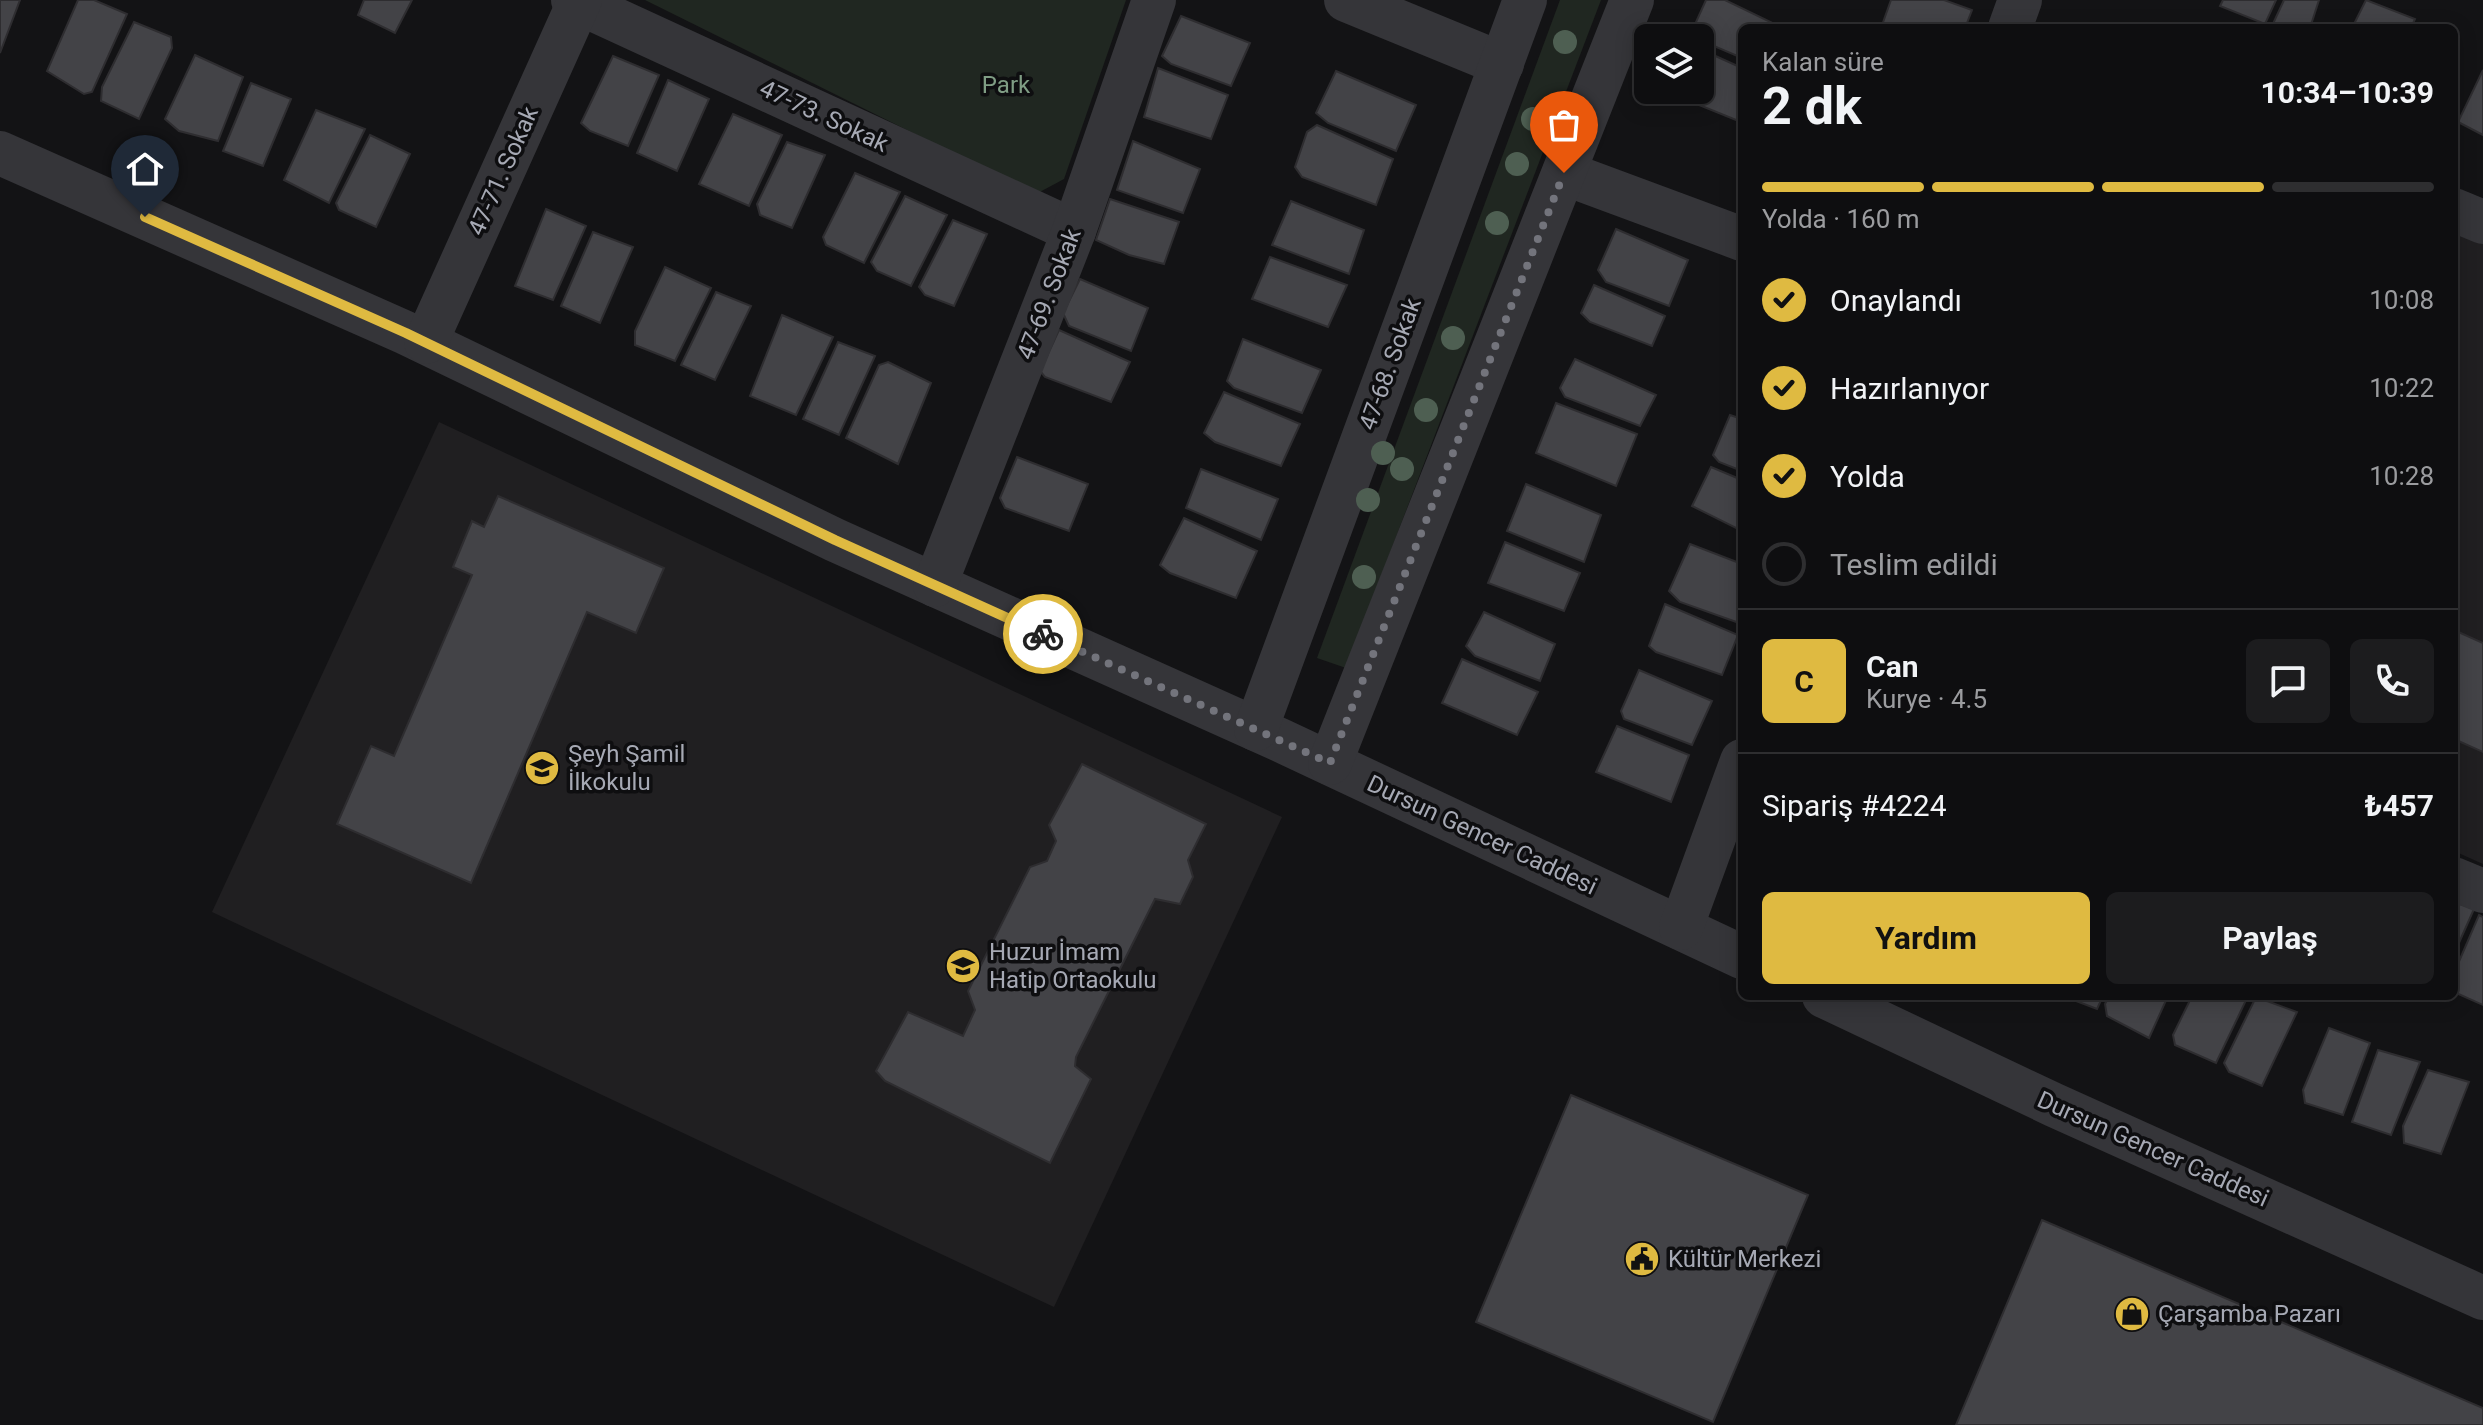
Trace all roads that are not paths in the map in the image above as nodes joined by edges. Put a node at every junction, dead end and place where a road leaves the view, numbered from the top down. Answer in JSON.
{"nodes":[{"id":1,"x":1154,"y":0,"type":"edge"},
{"id":2,"x":1346,"y":0,"type":"edge"},
{"id":3,"x":1525,"y":0,"type":"edge"},
{"id":4,"x":1632,"y":0,"type":"edge"},
{"id":5,"x":2020,"y":0,"type":"edge"},
{"id":6,"x":577,"y":1,"type":"edge"},
{"id":7,"x":2011,"y":24,"type":"edge"},
{"id":8,"x":1502,"y":64,"type":"junction"},
{"id":9,"x":0,"y":153,"type":"edge"},
{"id":10,"x":1564,"y":173,"type":"junction"},
{"id":11,"x":2458,"y":212,"type":"edge"},
{"id":12,"x":2483,"y":222,"type":"edge"},
{"id":13,"x":1074,"y":231,"type":"junction"},
{"id":14,"x":1738,"y":238,"type":"edge"},
{"id":15,"x":426,"y":342,"type":"junction"},
{"id":16,"x":935,"y":585,"type":"junction"},
{"id":17,"x":1256,"y":729,"type":"junction"},
{"id":18,"x":1330,"y":763,"type":"junction"},
{"id":19,"x":1738,"y":772,"type":"edge"},
{"id":20,"x":2458,"y":881,"type":"edge"},
{"id":21,"x":2483,"y":891,"type":"edge"},
{"id":22,"x":1681,"y":928,"type":"junction"},
{"id":23,"x":1738,"y":955,"type":"edge"},
{"id":24,"x":1832,"y":1000,"type":"edge"},
{"id":25,"x":2483,"y":1298,"type":"edge"}],
"edges":[{"from":1,"to":13,"type":"street","name":"47-69. Sokak"},
{"from":2,"to":8,"type":"street"},
{"from":3,"to":8,"type":"street","name":"47-68. Sokak"},
{"from":4,"to":10,"type":"street"},
{"from":5,"to":7,"type":"street"},
{"from":6,"to":13,"type":"street","name":"47-73. Sokak"},
{"from":6,"to":15,"type":"street","name":"47-71. Sokak"},
{"from":8,"to":17,"type":"street","name":"47-68. Sokak"},
{"from":9,"to":15,"type":"street","name":"Dursun Gencer Caddesi"},
{"from":10,"to":14,"type":"street"},
{"from":10,"to":18,"type":"street"},
{"from":11,"to":12,"type":"street"},
{"from":13,"to":16,"type":"street","name":"47-69. Sokak"},
{"from":15,"to":16,"type":"street","name":"Dursun Gencer Caddesi"},
{"from":16,"to":17,"type":"street","name":"Dursun Gencer Caddesi"},
{"from":17,"to":18,"type":"street","name":"Dursun Gencer Caddesi"},
{"from":18,"to":22,"type":"street","name":"Dursun Gencer Caddesi"},
{"from":19,"to":22,"type":"street"},
{"from":20,"to":21,"type":"street"},
{"from":22,"to":23,"type":"street","name":"Dursun Gencer Caddesi"},
{"from":24,"to":25,"type":"street","name":"Dursun Gencer Caddesi"}]}
